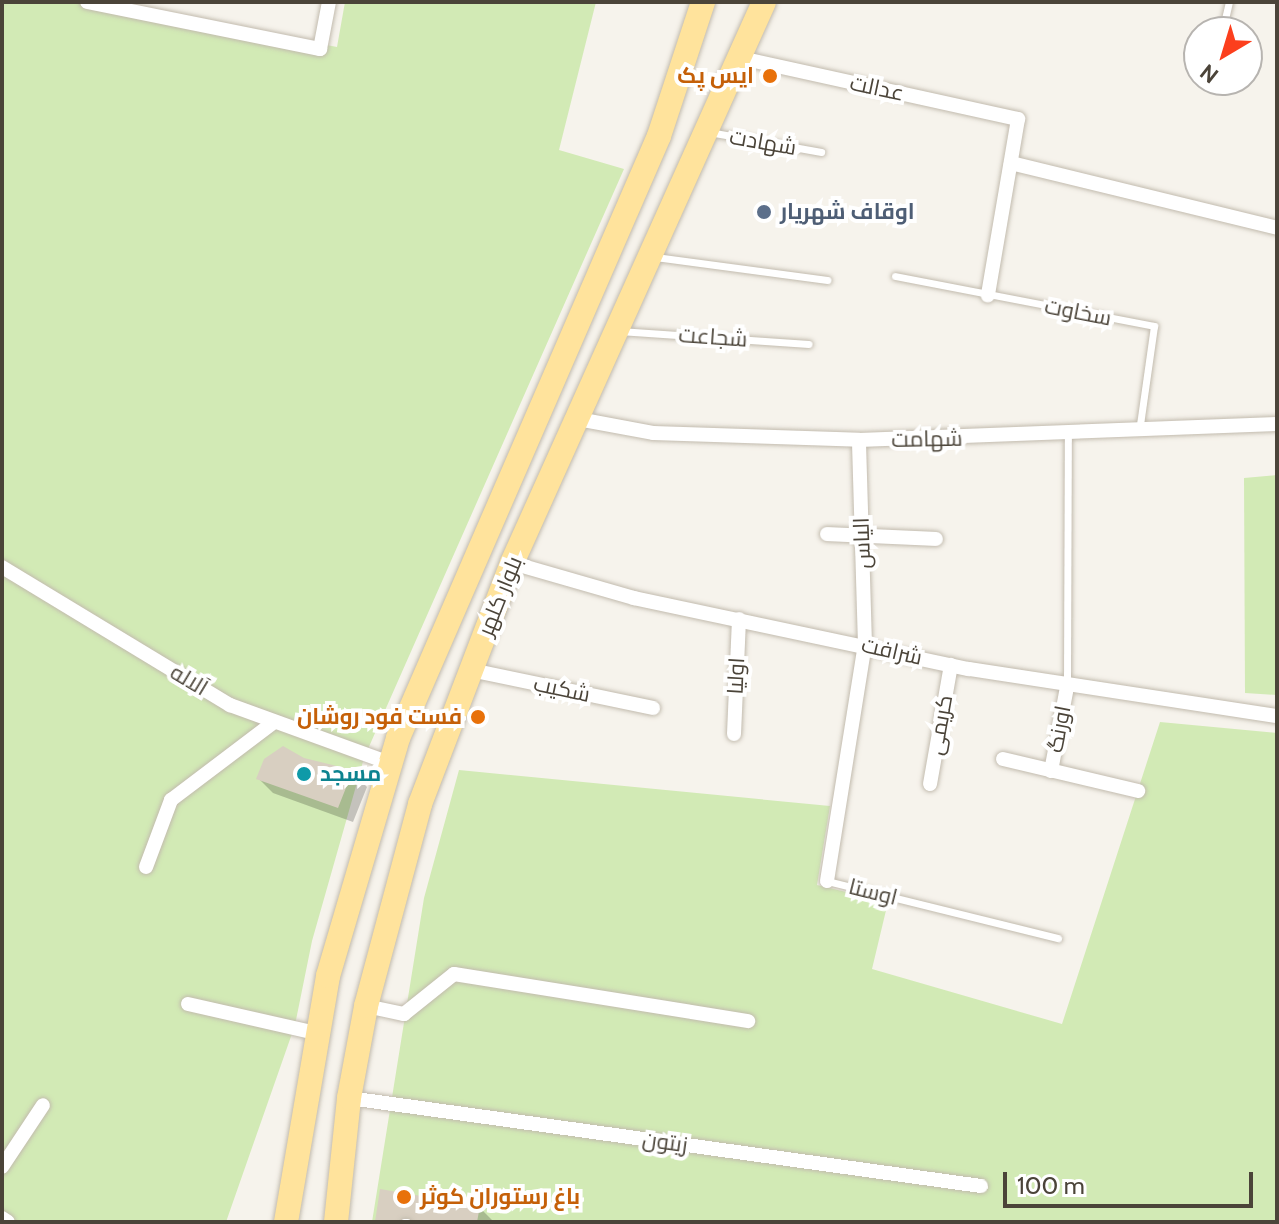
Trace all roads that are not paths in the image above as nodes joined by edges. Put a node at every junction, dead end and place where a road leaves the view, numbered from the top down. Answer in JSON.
{"nodes":[{"id":1,"x":87,"y":2,"type":"edge"},
{"id":2,"x":329,"y":2,"type":"edge"},
{"id":3,"x":703,"y":2,"type":"edge"},
{"id":4,"x":764,"y":2,"type":"edge"},
{"id":5,"x":736,"y":57,"type":"junction"},
{"id":6,"x":705,"y":131,"type":"junction"},
{"id":7,"x":821,"y":152,"type":"dead end"},
{"id":8,"x":1011,"y":163,"type":"junction"},
{"id":9,"x":1277,"y":228,"type":"edge"},
{"id":10,"x":648,"y":257,"type":"junction"},
{"id":11,"x":895,"y":276,"type":"dead end"},
{"id":12,"x":827,"y":280,"type":"dead end"},
{"id":13,"x":988,"y":295,"type":"junction"},
{"id":14,"x":617,"y":331,"type":"junction"},
{"id":15,"x":809,"y":344,"type":"dead end"},
{"id":16,"x":578,"y":419,"type":"junction"},
{"id":17,"x":1277,"y":424,"type":"edge"},
{"id":18,"x":1139,"y":433,"type":"junction"},
{"id":19,"x":1068,"y":436,"type":"junction"},
{"id":20,"x":859,"y":440,"type":"junction"},
{"id":21,"x":827,"y":534,"type":"dead end"},
{"id":22,"x":862,"y":535,"type":"junction"},
{"id":23,"x":936,"y":539,"type":"dead end"},
{"id":24,"x":512,"y":563,"type":"junction"},
{"id":25,"x":2,"y":567,"type":"edge"},
{"id":26,"x":739,"y":619,"type":"junction"},
{"id":27,"x":865,"y":645,"type":"junction"},
{"id":28,"x":951,"y":665,"type":"junction"},
{"id":29,"x":471,"y":670,"type":"junction"},
{"id":30,"x":1067,"y":687,"type":"junction"},
{"id":31,"x":653,"y":708,"type":"dead end"},
{"id":32,"x":1277,"y":716,"type":"edge"},
{"id":33,"x":274,"y":722,"type":"junction"},
{"id":34,"x":734,"y":734,"type":"dead end"},
{"id":35,"x":1003,"y":759,"type":"dead end"},
{"id":36,"x":389,"y":763,"type":"junction"},
{"id":37,"x":1051,"y":771,"type":"junction"},
{"id":38,"x":930,"y":784,"type":"dead end"},
{"id":39,"x":1138,"y":791,"type":"dead end"},
{"id":40,"x":146,"y":867,"type":"dead end"},
{"id":41,"x":827,"y":881,"type":"joint"},
{"id":42,"x":1058,"y":938,"type":"dead end"},
{"id":43,"x":188,"y":1004,"type":"dead end"},
{"id":44,"x":366,"y":1006,"type":"junction"},
{"id":45,"x":748,"y":1021,"type":"dead end"},
{"id":46,"x":320,"y":1034,"type":"junction"},
{"id":47,"x":349,"y":1098,"type":"junction"},
{"id":48,"x":43,"y":1105,"type":"dead end"},
{"id":49,"x":2,"y":1167,"type":"edge"},
{"id":50,"x":981,"y":1186,"type":"dead end"},
{"id":51,"x":2,"y":1218,"type":"edge"},
{"id":52,"x":8,"y":1222,"type":"edge"},
{"id":53,"x":286,"y":1222,"type":"edge"},
{"id":54,"x":336,"y":1222,"type":"edge"}],
"edges":[{"from":1,"to":2,"type":"street"},
{"from":3,"to":36,"type":"main road","name":"بلوار کلهر"},
{"from":4,"to":5,"type":"main road","name":"بلوار کلهر"},
{"from":5,"to":6,"type":"main road","name":"بلوار کلهر"},
{"from":5,"to":8,"type":"street","name":"عدالت"},
{"from":6,"to":7,"type":"lane","name":"شهادت"},
{"from":6,"to":10,"type":"main road","name":"بلوار کلهر"},
{"from":8,"to":9,"type":"street"},
{"from":8,"to":13,"type":"street"},
{"from":10,"to":12,"type":"lane"},
{"from":10,"to":14,"type":"main road","name":"بلوار کلهر"},
{"from":11,"to":13,"type":"lane","name":"سخاوت"},
{"from":13,"to":18,"type":"lane","name":"سخاوت"},
{"from":14,"to":15,"type":"lane","name":"شجاعت"},
{"from":14,"to":16,"type":"main road","name":"بلوار کلهر"},
{"from":16,"to":20,"type":"street","name":"شهامت"},
{"from":16,"to":24,"type":"main road","name":"بلوار کلهر"},
{"from":17,"to":18,"type":"street","name":"شهامت"},
{"from":18,"to":19,"type":"street","name":"شهامت"},
{"from":19,"to":20,"type":"street","name":"شهامت"},
{"from":19,"to":30,"type":"lane"},
{"from":20,"to":22,"type":"street","name":"الیاس"},
{"from":21,"to":22,"type":"street"},
{"from":22,"to":23,"type":"street"},
{"from":22,"to":27,"type":"street","name":"الیاس"},
{"from":24,"to":26,"type":"street","name":"شرافت"},
{"from":24,"to":29,"type":"main road","name":"بلوار کلهر"},
{"from":25,"to":33,"type":"street","name":"آلاله"},
{"from":26,"to":27,"type":"street","name":"شرافت"},
{"from":26,"to":34,"type":"street","name":"اولیا"},
{"from":27,"to":28,"type":"street","name":"شرافت"},
{"from":27,"to":41,"type":"street","name":"اوستا"},
{"from":28,"to":30,"type":"street","name":"شرافت"},
{"from":28,"to":38,"type":"street","name":"کریمی"},
{"from":29,"to":31,"type":"street","name":"شکیب"},
{"from":29,"to":44,"type":"main road","name":"بلوار کلهر"},
{"from":30,"to":32,"type":"street","name":"شرافت"},
{"from":30,"to":37,"type":"street","name":"اورنگ"},
{"from":33,"to":36,"type":"street","name":"آلاله"},
{"from":33,"to":40,"type":"street"},
{"from":35,"to":37,"type":"street"},
{"from":36,"to":46,"type":"main road","name":"بلوار کلهر"},
{"from":37,"to":39,"type":"street"},
{"from":41,"to":42,"type":"lane","name":"اوستا"},
{"from":43,"to":46,"type":"street"},
{"from":44,"to":45,"type":"street"},
{"from":44,"to":47,"type":"main road","name":"بلوار کلهر"},
{"from":46,"to":53,"type":"main road","name":"بلوار کلهر"},
{"from":47,"to":50,"type":"street","name":"زیتون"},
{"from":47,"to":54,"type":"main road","name":"بلوار کلهر"},
{"from":48,"to":49,"type":"street"},
{"from":51,"to":52,"type":"street"}]}
